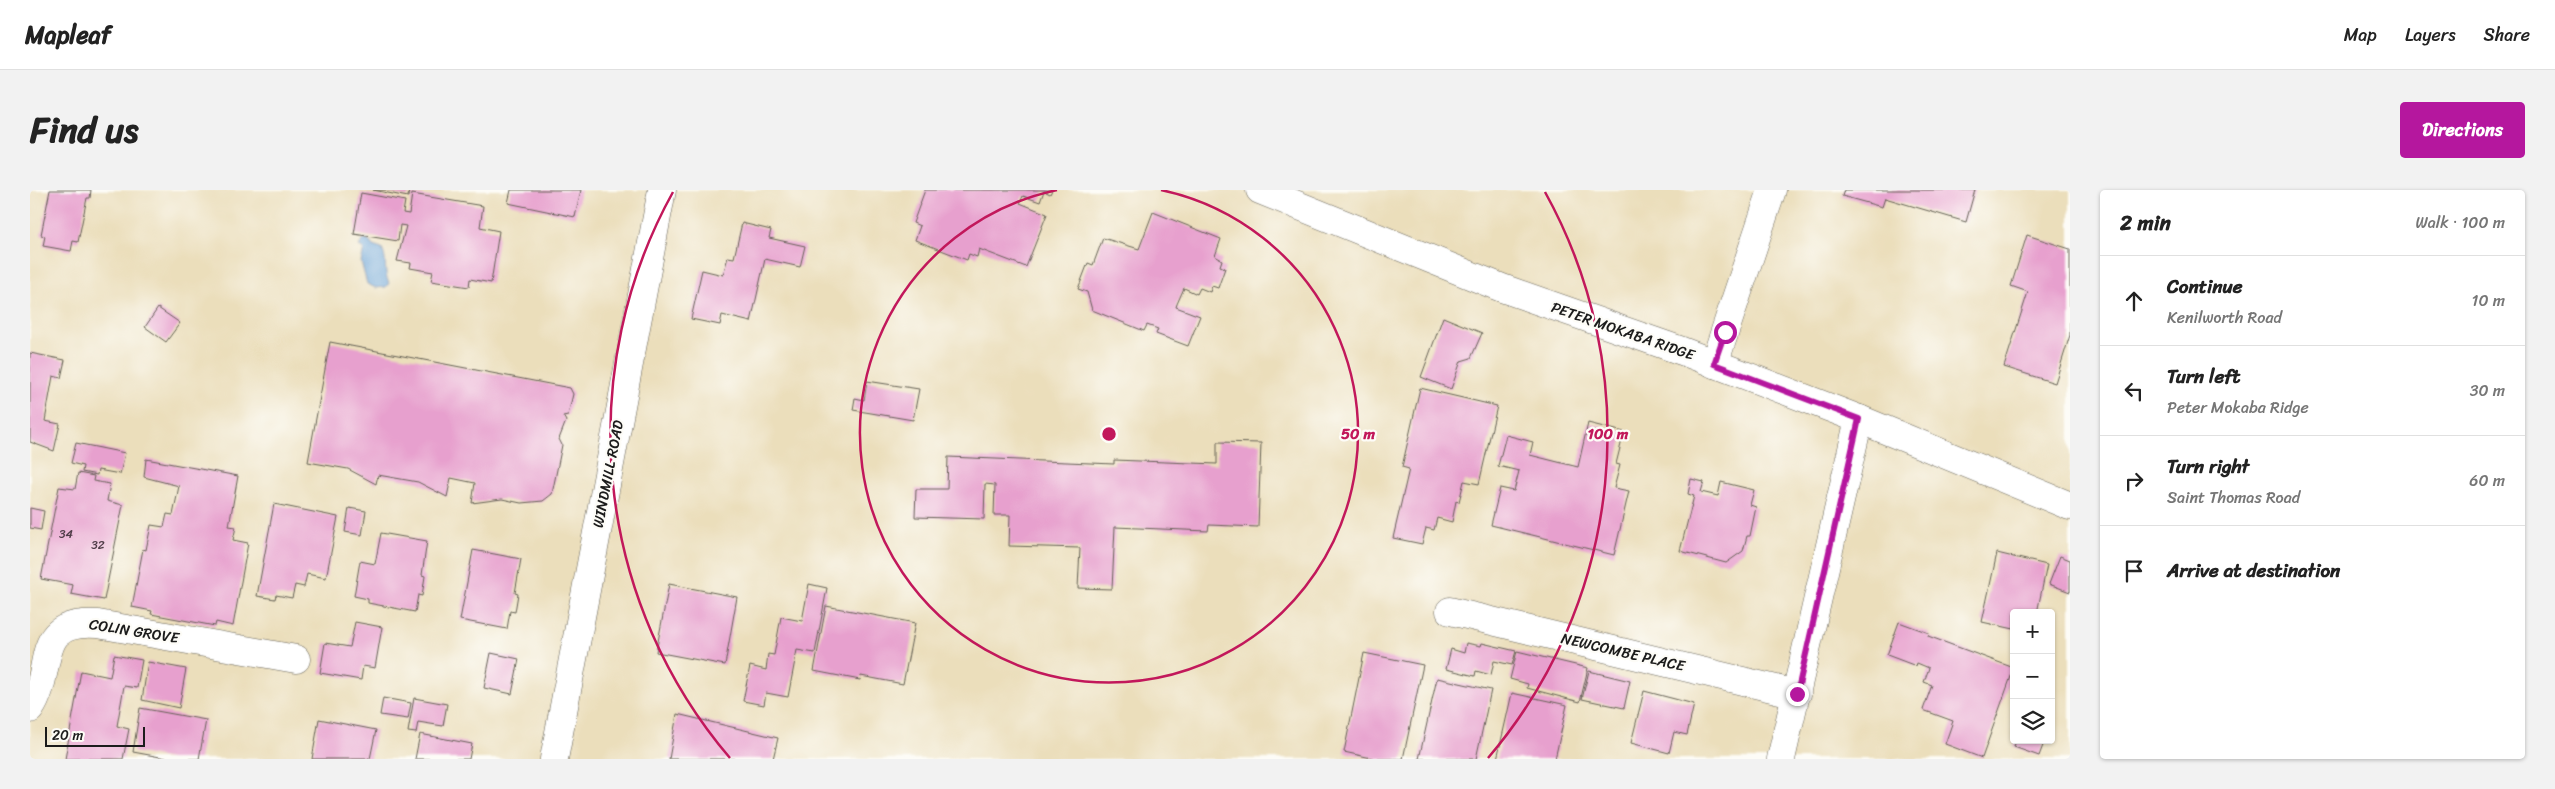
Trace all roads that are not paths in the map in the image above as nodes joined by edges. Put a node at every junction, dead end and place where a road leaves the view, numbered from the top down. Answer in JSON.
{"nodes":[{"id":1,"x":662,"y":190,"type":"edge"},
{"id":2,"x":1260,"y":190,"type":"edge"},
{"id":3,"x":1772,"y":190,"type":"edge"},
{"id":4,"x":1714,"y":364,"type":"junction"},
{"id":5,"x":1859,"y":419,"type":"junction"},
{"id":6,"x":2070,"y":506,"type":"edge"},
{"id":7,"x":1450,"y":611,"type":"dead end"},
{"id":8,"x":296,"y":659,"type":"dead end"},
{"id":9,"x":1797,"y":694,"type":"junction"},
{"id":10,"x":30,"y":709,"type":"edge"},
{"id":11,"x":554,"y":759,"type":"edge"},
{"id":12,"x":1781,"y":759,"type":"edge"}],
"edges":[{"from":1,"to":11,"type":"street","name":"WINDMILL ROAD"},
{"from":2,"to":4,"type":"street","name":"PETER MOKABA RIDGE"},
{"from":3,"to":4,"type":"street"},
{"from":4,"to":5,"type":"street","name":"PETER MOKABA RIDGE"},
{"from":5,"to":6,"type":"street","name":"PETER MOKABA RIDGE"},
{"from":5,"to":9,"type":"street"},
{"from":7,"to":9,"type":"street","name":"NEWCOMBE PLACE"},
{"from":8,"to":10,"type":"street","name":"COLIN GROVE"},
{"from":9,"to":12,"type":"street"}]}
